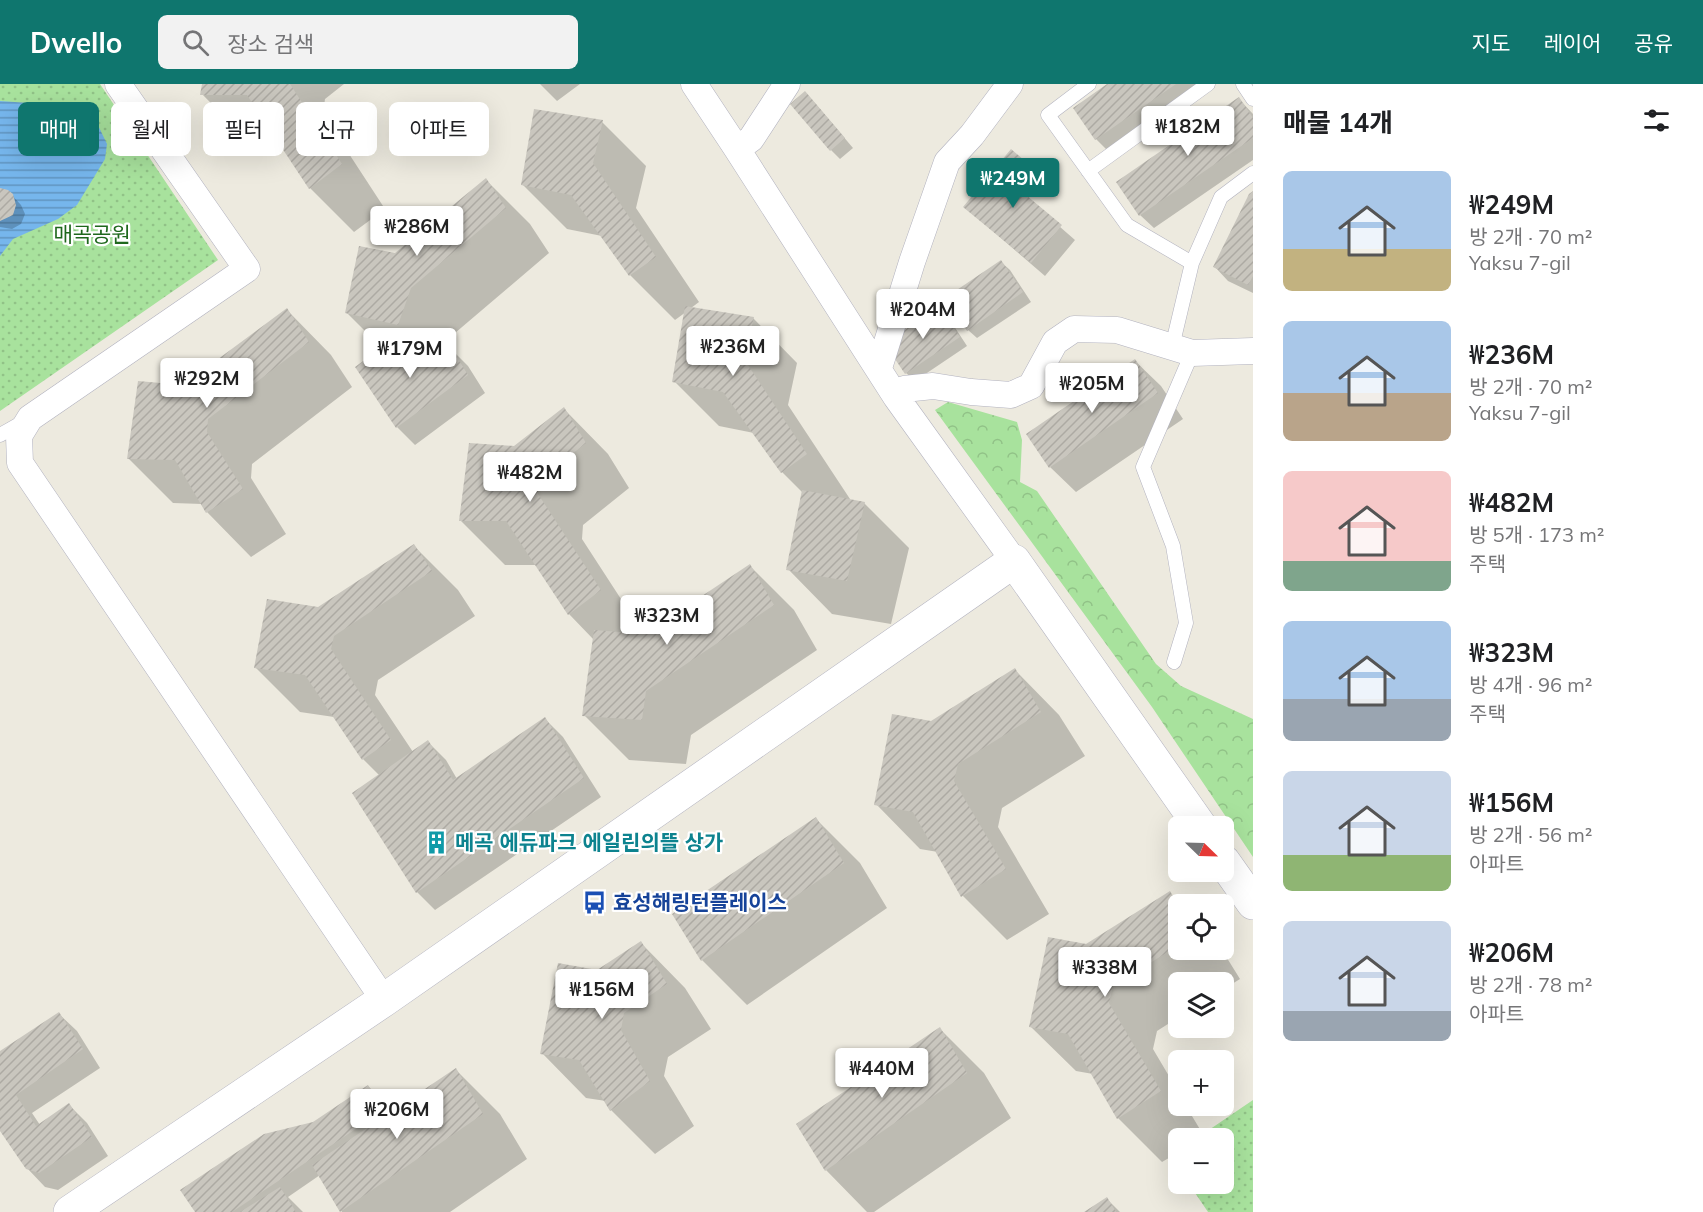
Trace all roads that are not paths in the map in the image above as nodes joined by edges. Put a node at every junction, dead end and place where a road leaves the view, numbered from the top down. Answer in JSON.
{"nodes":[{"id":1,"x":118,"y":84,"type":"edge"},
{"id":2,"x":694,"y":84,"type":"edge"},
{"id":3,"x":787,"y":84,"type":"edge"},
{"id":4,"x":1010,"y":84,"type":"edge"},
{"id":5,"x":1089,"y":84,"type":"edge"},
{"id":6,"x":1208,"y":84,"type":"edge"},
{"id":7,"x":1243,"y":84,"type":"edge"},
{"id":8,"x":1253,"y":99,"type":"edge"},
{"id":9,"x":737,"y":148,"type":"junction"},
{"id":10,"x":1088,"y":171,"type":"junction"},
{"id":11,"x":1253,"y":173,"type":"edge"},
{"id":12,"x":1192,"y":263,"type":"junction"},
{"id":13,"x":1182,"y":350,"type":"junction"},
{"id":14,"x":1253,"y":351,"type":"edge"},
{"id":15,"x":879,"y":368,"type":"junction"},
{"id":16,"x":896,"y":397,"type":"junction"},
{"id":17,"x":30,"y":418,"type":"junction"},
{"id":18,"x":0,"y":435,"type":"edge"},
{"id":19,"x":1014,"y":561,"type":"junction"},
{"id":20,"x":1174,"y":662,"type":"dead end"},
{"id":21,"x":1193,"y":816,"type":"edge"},
{"id":22,"x":1234,"y":876,"type":"edge"},
{"id":23,"x":1253,"y":903,"type":"edge"},
{"id":24,"x":384,"y":1000,"type":"junction"},
{"id":25,"x":70,"y":1212,"type":"edge"}],
"edges":[{"from":1,"to":17,"type":"street"},
{"from":2,"to":9,"type":"street"},
{"from":3,"to":9,"type":"street"},
{"from":4,"to":15,"type":"street"},
{"from":5,"to":10,"type":"lane"},
{"from":6,"to":10,"type":"lane"},
{"from":7,"to":8,"type":"lane"},
{"from":9,"to":15,"type":"street"},
{"from":10,"to":12,"type":"lane"},
{"from":11,"to":12,"type":"lane"},
{"from":12,"to":13,"type":"lane"},
{"from":13,"to":14,"type":"street"},
{"from":13,"to":16,"type":"street"},
{"from":13,"to":20,"type":"lane"},
{"from":15,"to":16,"type":"street"},
{"from":16,"to":19,"type":"street"},
{"from":17,"to":18,"type":"lane"},
{"from":17,"to":24,"type":"street"},
{"from":19,"to":21,"type":"street"},
{"from":19,"to":24,"type":"street"},
{"from":22,"to":23,"type":"street"},
{"from":24,"to":25,"type":"street"}]}
